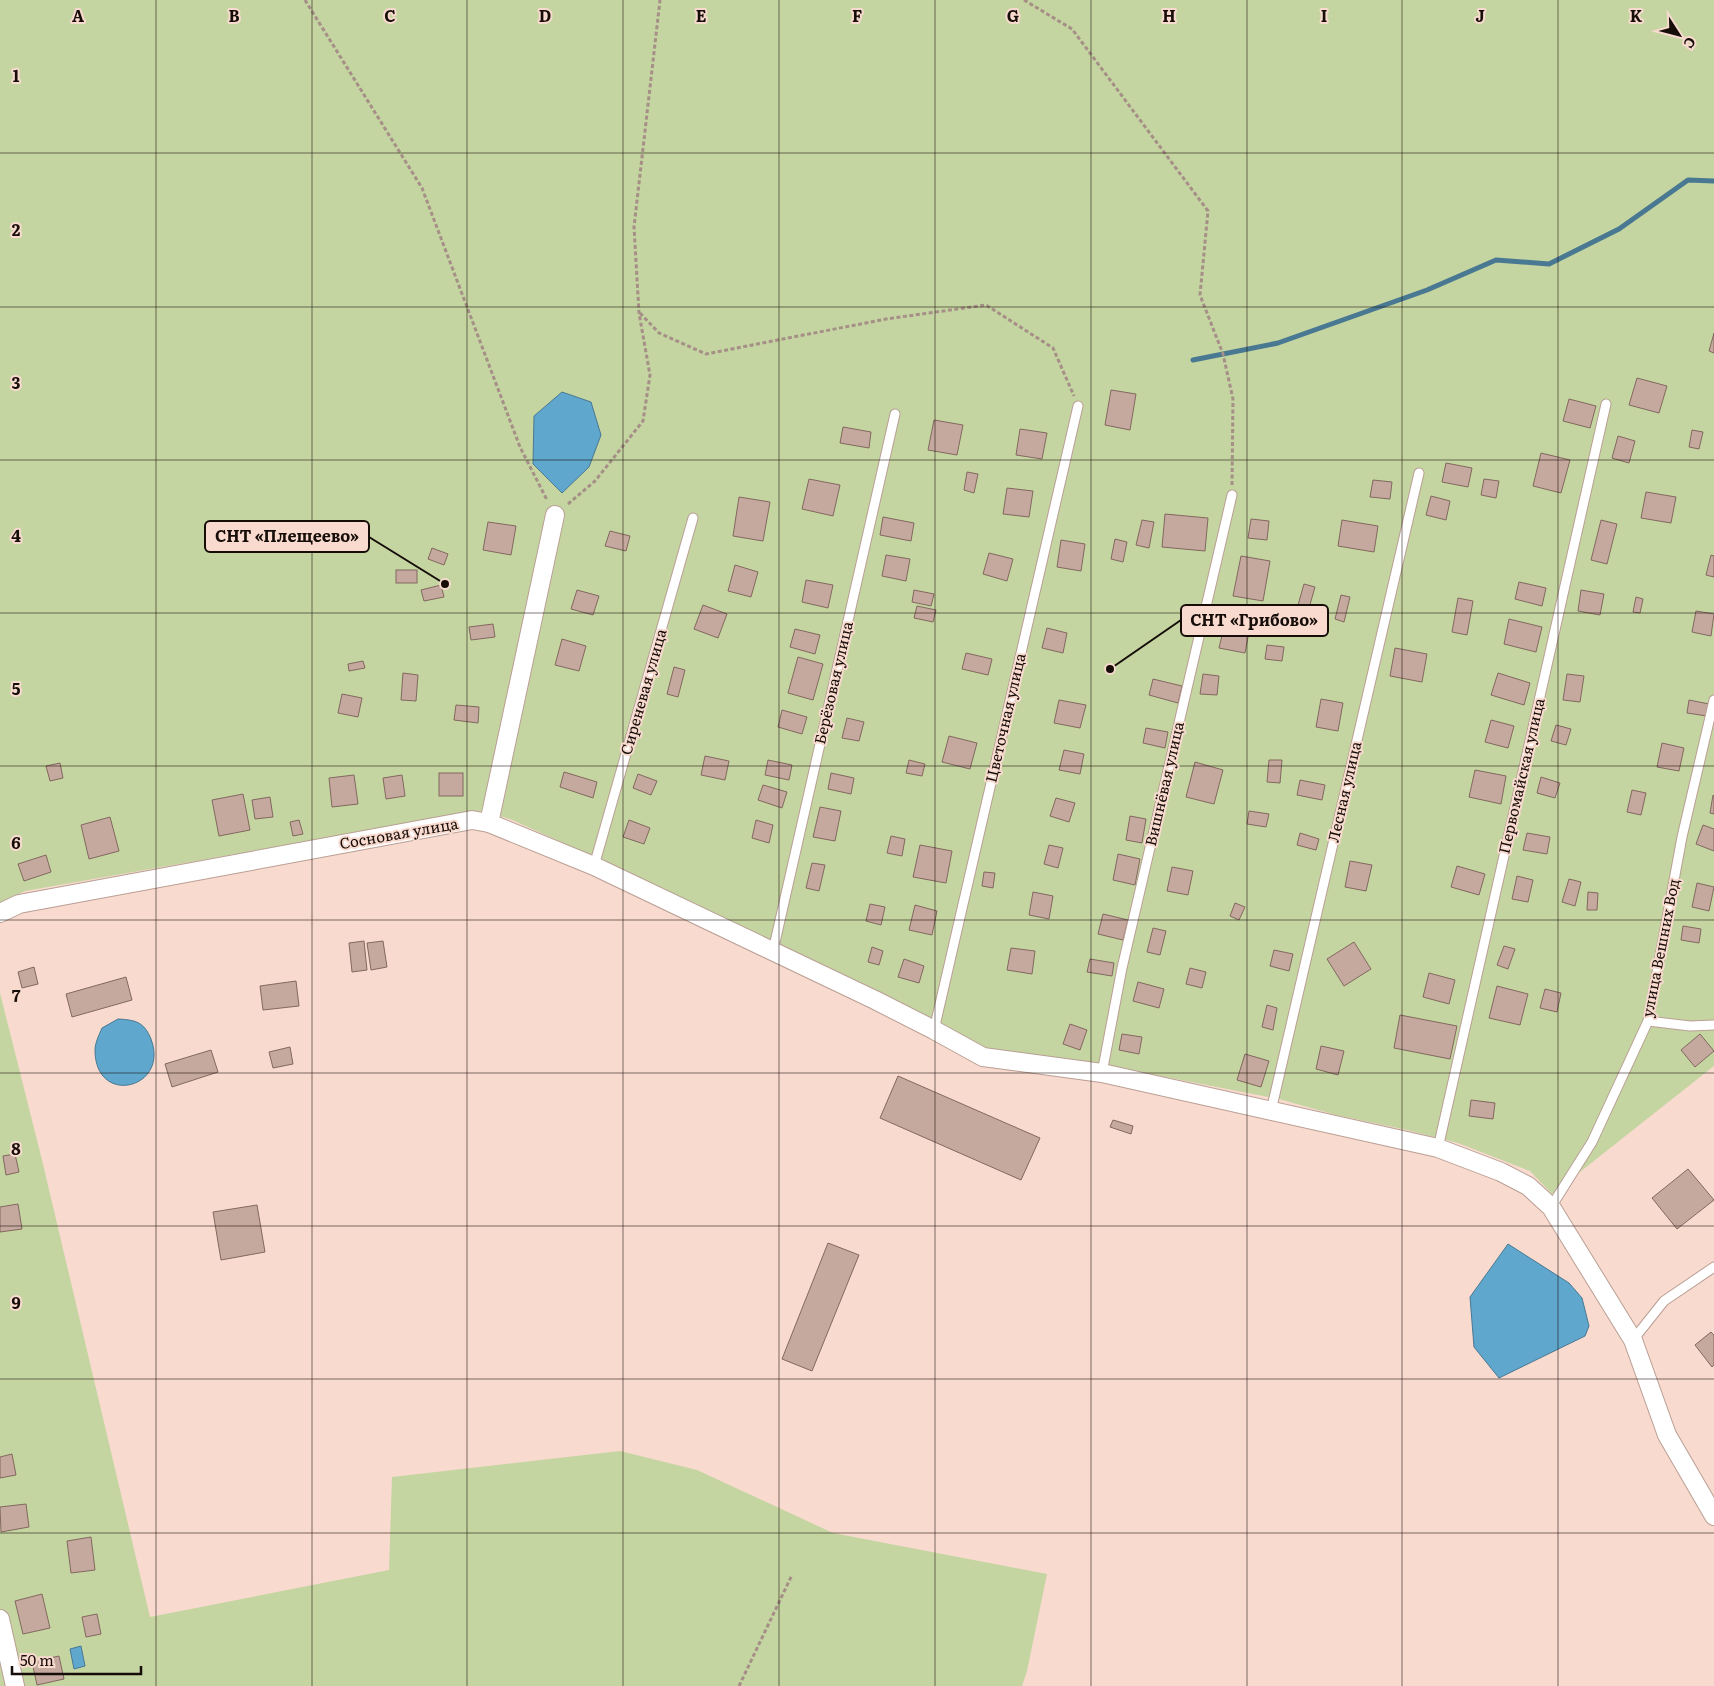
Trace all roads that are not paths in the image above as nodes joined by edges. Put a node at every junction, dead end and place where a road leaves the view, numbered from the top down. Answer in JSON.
{"nodes":[{"id":1,"x":1606,"y":404,"type":"dead end"},
{"id":2,"x":1078,"y":406,"type":"road end"},
{"id":3,"x":895,"y":414,"type":"dead end"},
{"id":4,"x":1418,"y":473,"type":"dead end"},
{"id":5,"x":1232,"y":495,"type":"road end"},
{"id":6,"x":555,"y":515,"type":"road end"},
{"id":7,"x":693,"y":518,"type":"dead end"},
{"id":8,"x":1714,"y":700,"type":"edge"},
{"id":9,"x":489,"y":823,"type":"junction"},
{"id":10,"x":594,"y":866,"type":"junction"},
{"id":11,"x":0,"y":913,"type":"edge"},
{"id":12,"x":773,"y":951,"type":"junction"},
{"id":13,"x":1648,"y":1021,"type":"junction"},
{"id":14,"x":1714,"y":1025,"type":"edge"},
{"id":15,"x":934,"y":1030,"type":"junction"},
{"id":16,"x":1102,"y":1073,"type":"junction"},
{"id":17,"x":1271,"y":1111,"type":"junction"},
{"id":18,"x":1438,"y":1148,"type":"junction"},
{"id":19,"x":1551,"y":1207,"type":"junction"},
{"id":20,"x":1714,"y":1267,"type":"edge"},
{"id":21,"x":1633,"y":1340,"type":"junction"},
{"id":22,"x":1714,"y":1516,"type":"edge"},
{"id":23,"x":0,"y":1619,"type":"edge"},
{"id":24,"x":15,"y":1686,"type":"edge"}],
"edges":[{"from":1,"to":18,"type":"lane","name":"Первомайская улица"},
{"from":2,"to":15,"type":"lane","name":"Цветочная улица"},
{"from":3,"to":12,"type":"lane","name":"Берёзовая улица"},
{"from":4,"to":17,"type":"lane","name":"Лесная улица"},
{"from":5,"to":16,"type":"lane","name":"Вишнёвая улица"},
{"from":6,"to":9,"type":"street"},
{"from":7,"to":10,"type":"lane","name":"Сиреневая улица"},
{"from":8,"to":13,"type":"lane","name":"улица Вешних Вод"},
{"from":9,"to":10,"type":"street","name":"Сосновая улица"},
{"from":9,"to":11,"type":"street","name":"Сосновая улица"},
{"from":10,"to":12,"type":"street","name":"Сосновая улица"},
{"from":12,"to":15,"type":"street","name":"Сосновая улица"},
{"from":13,"to":14,"type":"lane"},
{"from":13,"to":19,"type":"lane","name":"улица Вешних Вод"},
{"from":15,"to":16,"type":"street","name":"Сосновая улица"},
{"from":16,"to":17,"type":"street","name":"Сосновая улица"},
{"from":17,"to":18,"type":"street","name":"Сосновая улица"},
{"from":18,"to":19,"type":"street","name":"Сосновая улица"},
{"from":19,"to":21,"type":"street","name":"Сосновая улица"},
{"from":20,"to":21,"type":"lane"},
{"from":21,"to":22,"type":"street","name":"Сосновая улица"},
{"from":23,"to":24,"type":"street"}]}
